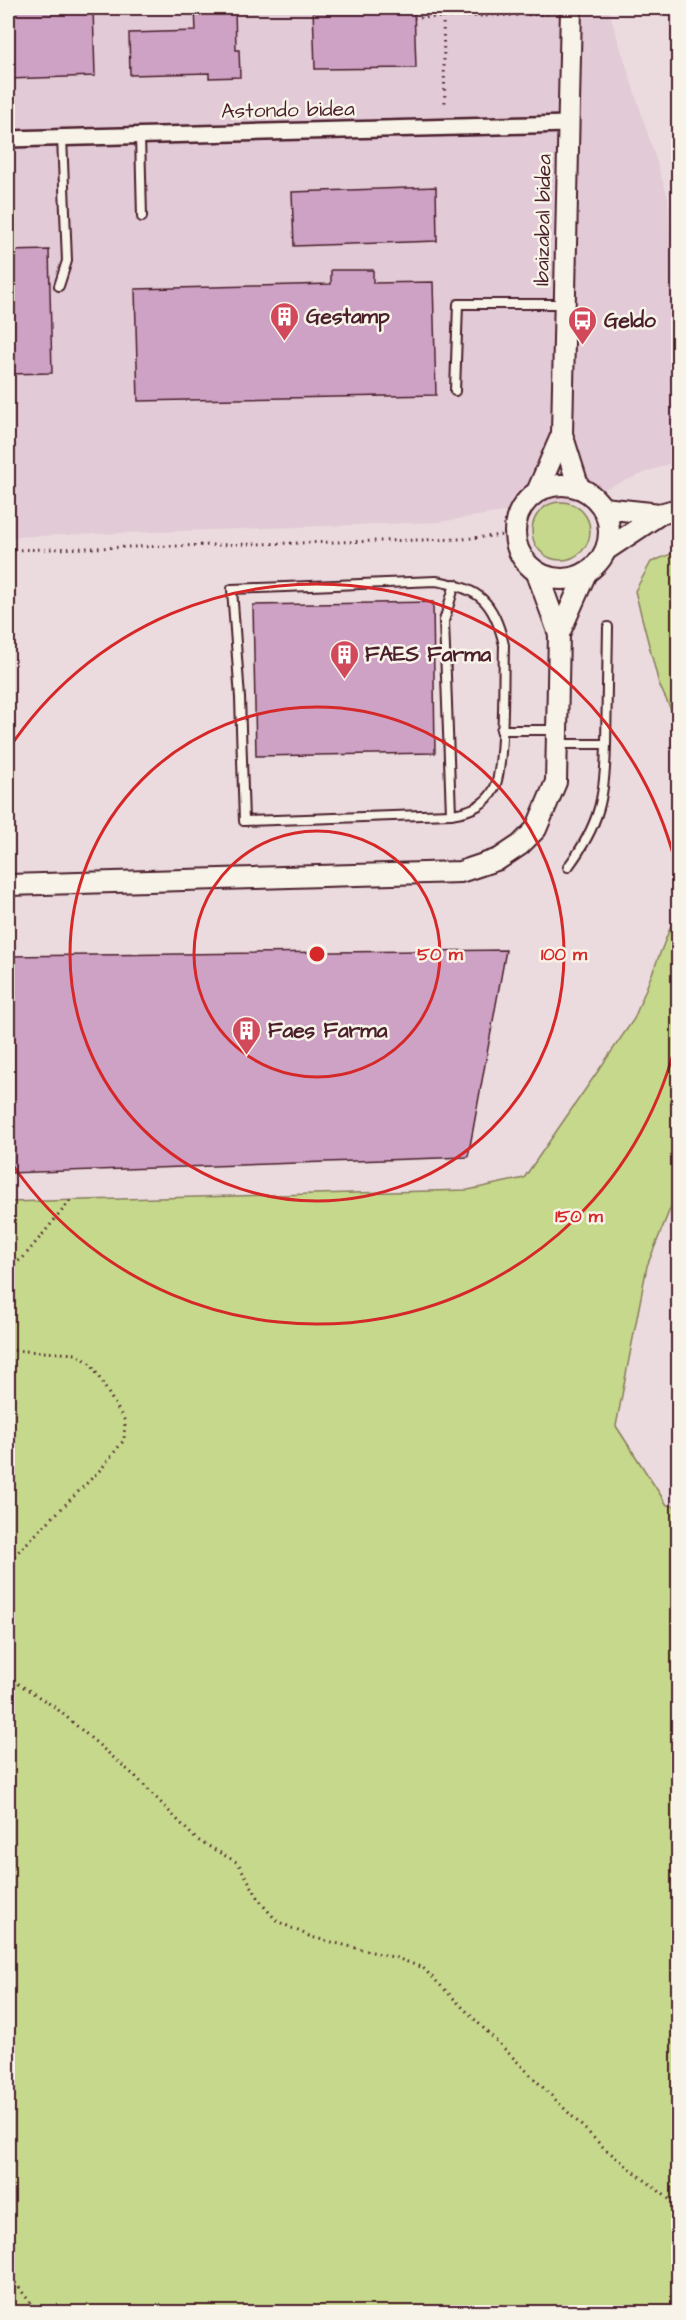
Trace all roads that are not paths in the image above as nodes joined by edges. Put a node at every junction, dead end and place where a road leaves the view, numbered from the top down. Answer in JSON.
{"nodes":[{"id":1,"x":571,"y":8,"type":"edge"},
{"id":2,"x":569,"y":123,"type":"junction"},
{"id":3,"x":140,"y":135,"type":"junction"},
{"id":4,"x":62,"y":137,"type":"junction"},
{"id":5,"x":8,"y":138,"type":"edge"},
{"id":6,"x":142,"y":217,"type":"dead end"},
{"id":7,"x":59,"y":286,"type":"dead end"},
{"id":8,"x":565,"y":304,"type":"junction"},
{"id":9,"x":455,"y":391,"type":"dead end"},
{"id":10,"x":561,"y":434,"type":"junction"},
{"id":11,"x":579,"y":488,"type":"junction"},
{"id":12,"x":537,"y":492,"type":"junction"},
{"id":13,"x":603,"y":508,"type":"junction"},
{"id":14,"x":669,"y":511,"type":"edge"},
{"id":15,"x":606,"y":550,"type":"junction"},
{"id":16,"x":537,"y":573,"type":"junction"},
{"id":17,"x":586,"y":573,"type":"junction"},
{"id":18,"x":455,"y":584,"type":"junction"},
{"id":19,"x":608,"y":627,"type":"dead end"},
{"id":20,"x":559,"y":634,"type":"junction"},
{"id":21,"x":501,"y":730,"type":"junction"},
{"id":22,"x":557,"y":737,"type":"junction"},
{"id":23,"x":606,"y":744,"type":"junction"},
{"id":24,"x":451,"y":814,"type":"junction"},
{"id":25,"x":568,"y":867,"type":"dead end"},
{"id":26,"x":8,"y":885,"type":"edge"}],
"edges":[{"from":1,"to":2,"type":"street","name":"Ibaizabal bidea"},
{"from":2,"to":3,"type":"street","name":"Astondo bidea"},
{"from":2,"to":8,"type":"street","name":"Ibaizabal bidea"},
{"from":3,"to":4,"type":"street","name":"Astondo bidea"},
{"from":3,"to":6,"type":"lane"},
{"from":4,"to":5,"type":"street","name":"Astondo bidea"},
{"from":4,"to":7,"type":"lane"},
{"from":8,"to":9,"type":"lane"},
{"from":8,"to":10,"type":"street","name":"Ibaizabal bidea"},
{"from":10,"to":11,"type":"street","name":"Ibaizabal bidea"},
{"from":10,"to":12,"type":"street","name":"Ibaizabal bidea"},
{"from":11,"to":12,"type":"street"},
{"from":11,"to":13,"type":"street"},
{"from":12,"to":16,"type":"street"},
{"from":13,"to":14,"type":"street"},
{"from":13,"to":15,"type":"street"},
{"from":14,"to":15,"type":"street"},
{"from":15,"to":17,"type":"street"},
{"from":16,"to":17,"type":"street"},
{"from":16,"to":20,"type":"street"},
{"from":17,"to":20,"type":"street"},
{"from":18,"to":21,"type":"lane"},
{"from":18,"to":24,"type":"lane"},
{"from":18,"to":24,"type":"lane"},
{"from":19,"to":23,"type":"lane"},
{"from":20,"to":22,"type":"street"},
{"from":21,"to":22,"type":"lane"},
{"from":21,"to":24,"type":"lane"},
{"from":22,"to":23,"type":"lane"},
{"from":22,"to":26,"type":"street"},
{"from":23,"to":25,"type":"lane"}]}
